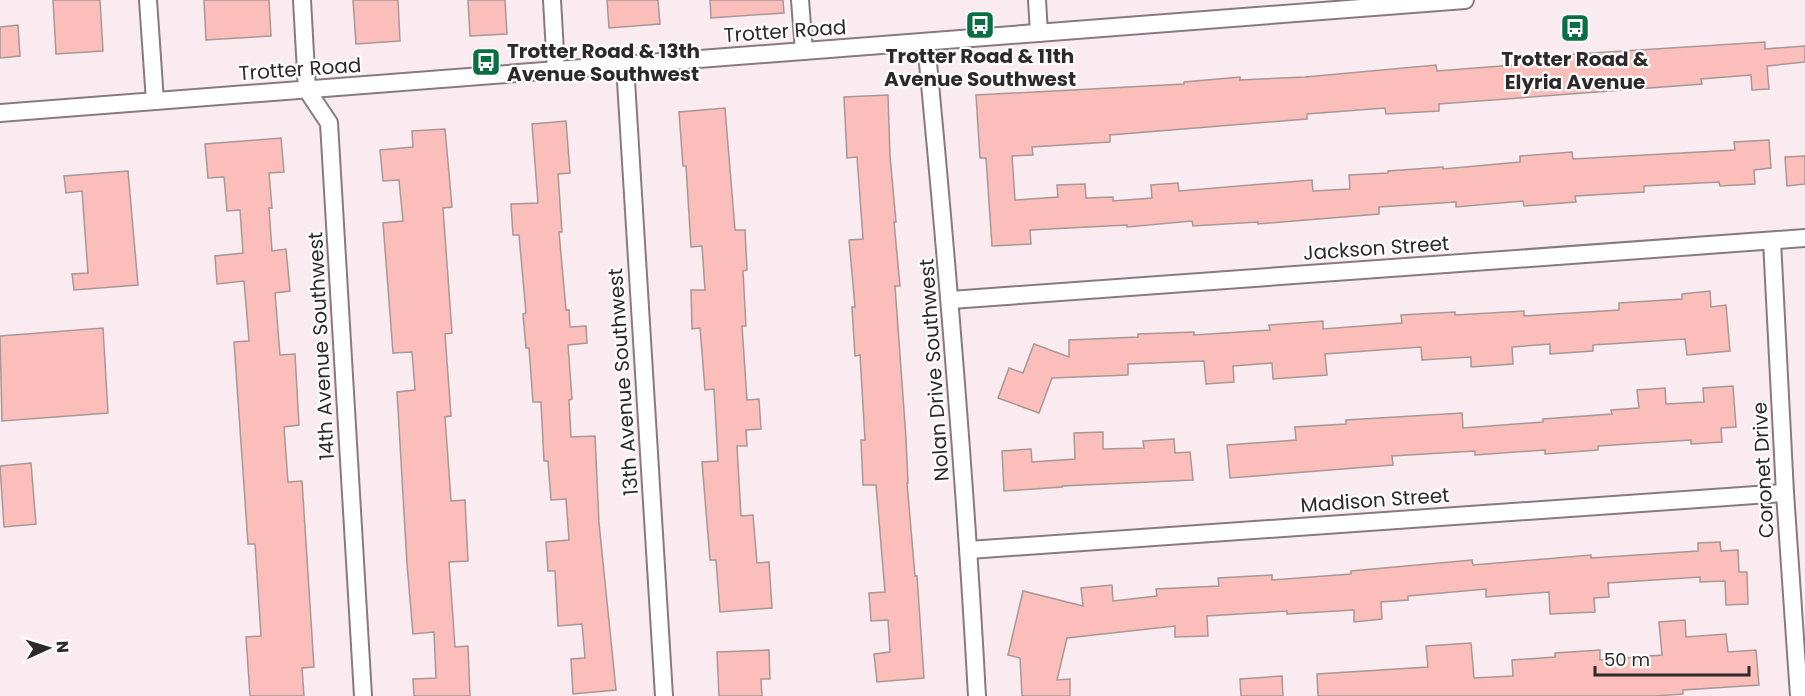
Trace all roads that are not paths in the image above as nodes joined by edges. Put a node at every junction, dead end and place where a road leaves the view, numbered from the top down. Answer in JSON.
{"nodes":[{"id":1,"x":148,"y":0,"type":"edge"},
{"id":2,"x":302,"y":0,"type":"edge"},
{"id":3,"x":552,"y":0,"type":"edge"},
{"id":4,"x":800,"y":0,"type":"edge"},
{"id":5,"x":1037,"y":0,"type":"edge"},
{"id":6,"x":1465,"y":0,"type":"edge"},
{"id":7,"x":1284,"y":7,"type":"edge"},
{"id":8,"x":1040,"y":33,"type":"junction"},
{"id":9,"x":926,"y":42,"type":"junction"},
{"id":10,"x":804,"y":51,"type":"junction"},
{"id":11,"x":625,"y":65,"type":"junction"},
{"id":12,"x":556,"y":70,"type":"junction"},
{"id":13,"x":307,"y":90,"type":"junction"},
{"id":14,"x":154,"y":101,"type":"junction"},
{"id":15,"x":0,"y":113,"type":"edge"},
{"id":16,"x":1805,"y":238,"type":"edge"},
{"id":17,"x":1772,"y":241,"type":"junction"},
{"id":18,"x":951,"y":300,"type":"junction"},
{"id":19,"x":1785,"y":493,"type":"junction"},
{"id":20,"x":969,"y":550,"type":"junction"},
{"id":21,"x":363,"y":696,"type":"edge"},
{"id":22,"x":664,"y":696,"type":"edge"},
{"id":23,"x":977,"y":696,"type":"edge"},
{"id":24,"x":1799,"y":696,"type":"edge"}],
"edges":[{"from":1,"to":14,"type":"street"},
{"from":2,"to":13,"type":"street"},
{"from":3,"to":12,"type":"street"},
{"from":4,"to":10,"type":"street"},
{"from":5,"to":8,"type":"street"},
{"from":6,"to":7,"type":"street","name":"Trotter Road"},
{"from":7,"to":8,"type":"street","name":"Trotter Road"},
{"from":8,"to":9,"type":"street","name":"Trotter Road"},
{"from":9,"to":10,"type":"street","name":"Trotter Road"},
{"from":9,"to":18,"type":"street","name":"Nolan Drive Southwest"},
{"from":10,"to":11,"type":"street","name":"Trotter Road"},
{"from":11,"to":12,"type":"street","name":"Trotter Road"},
{"from":11,"to":22,"type":"street","name":"13th Avenue Southwest"},
{"from":12,"to":13,"type":"street","name":"Trotter Road"},
{"from":13,"to":14,"type":"street","name":"Trotter Road"},
{"from":13,"to":21,"type":"street","name":"14th Avenue Southwest"},
{"from":14,"to":15,"type":"street","name":"Trotter Road"},
{"from":16,"to":17,"type":"street","name":"Jackson Street"},
{"from":17,"to":18,"type":"street","name":"Jackson Street"},
{"from":17,"to":19,"type":"street","name":"Coronet Drive"},
{"from":18,"to":20,"type":"street","name":"Nolan Drive Southwest"},
{"from":19,"to":20,"type":"street","name":"Madison Street"},
{"from":19,"to":24,"type":"street","name":"Coronet Drive"},
{"from":20,"to":23,"type":"street","name":"Nolan Drive Southwest"}]}
